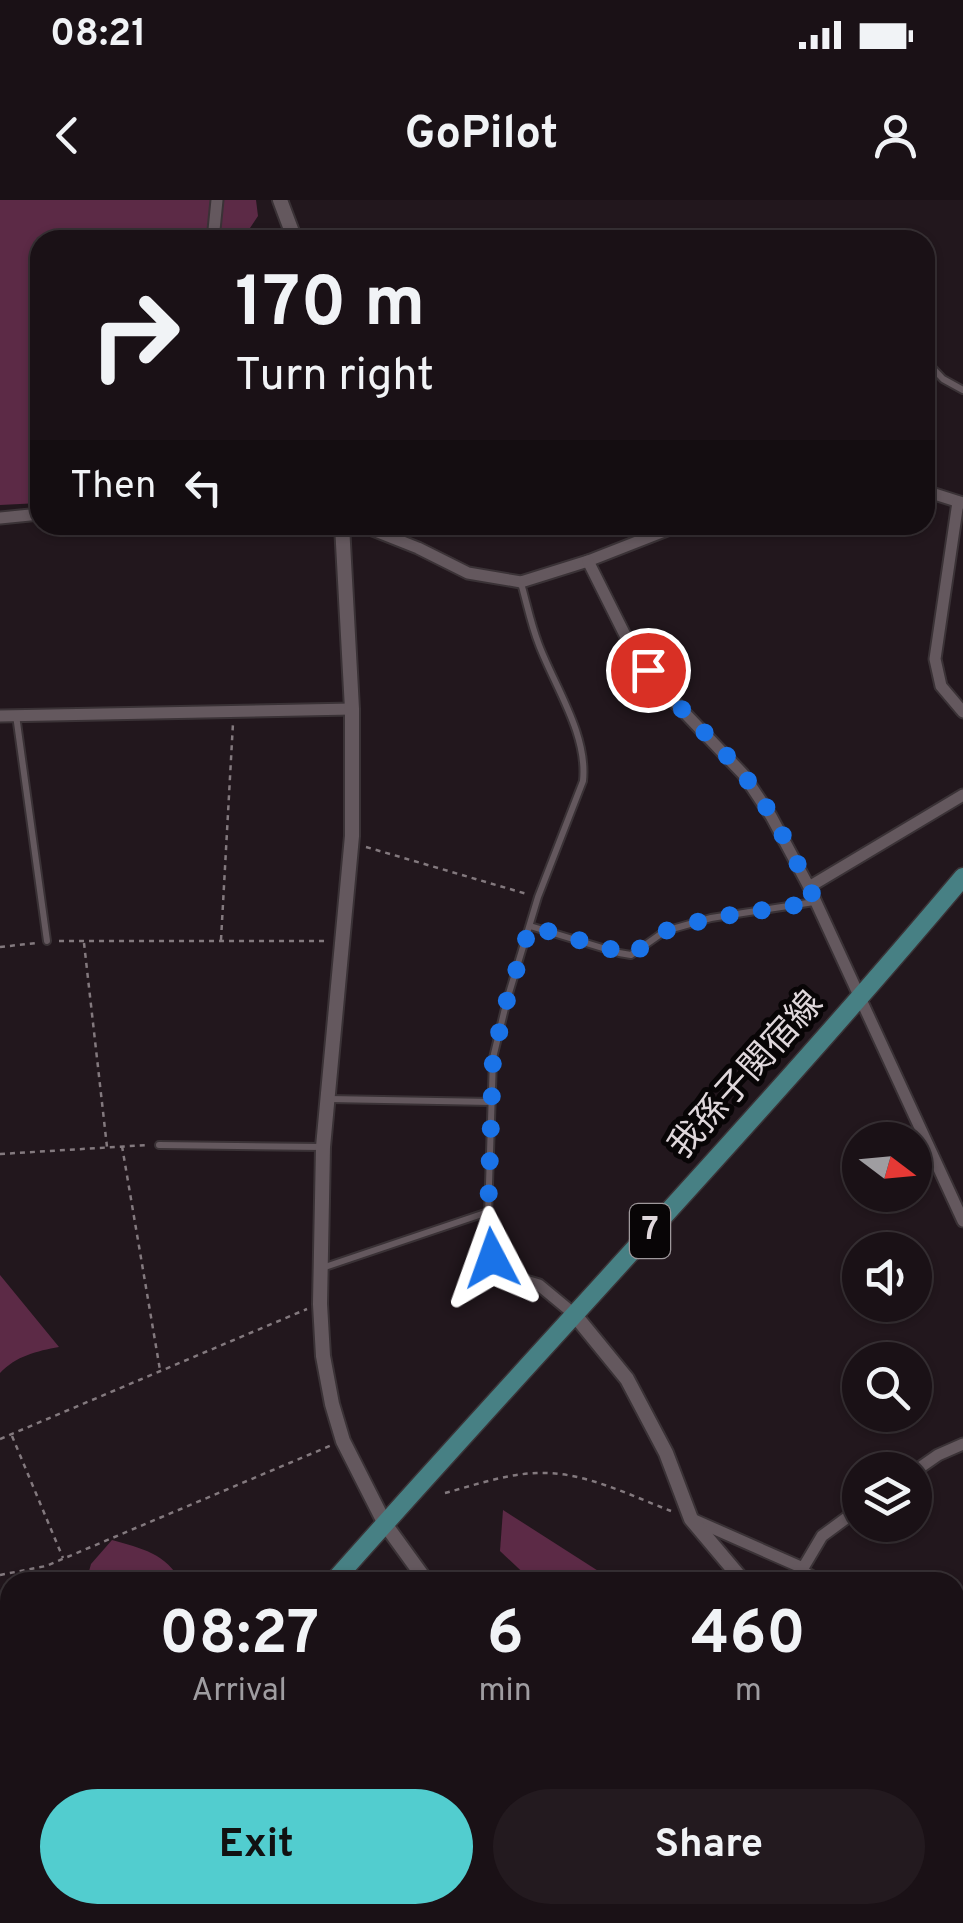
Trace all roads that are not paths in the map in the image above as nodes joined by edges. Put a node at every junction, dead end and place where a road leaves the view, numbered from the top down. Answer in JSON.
{"nodes":[{"id":1,"x":217,"y":200,"type":"edge"},
{"id":2,"x":280,"y":200,"type":"edge"},
{"id":3,"x":214,"y":230,"type":"edge"},
{"id":4,"x":291,"y":230,"type":"edge"},
{"id":5,"x":935,"y":371,"type":"edge"},
{"id":6,"x":963,"y":390,"type":"edge"},
{"id":7,"x":935,"y":494,"type":"edge"},
{"id":8,"x":960,"y":503,"type":"edge"},
{"id":9,"x":30,"y":515,"type":"edge"},
{"id":10,"x":0,"y":518,"type":"edge"},
{"id":11,"x":343,"y":535,"type":"edge"},
{"id":12,"x":385,"y":535,"type":"edge"},
{"id":13,"x":649,"y":535,"type":"edge"},
{"id":14,"x":588,"y":561,"type":"junction"},
{"id":15,"x":520,"y":582,"type":"junction"},
{"id":16,"x":352,"y":710,"type":"junction"},
{"id":17,"x":963,"y":712,"type":"edge"},
{"id":18,"x":16,"y":715,"type":"junction"},
{"id":19,"x":0,"y":716,"type":"edge"},
{"id":20,"x":963,"y":794,"type":"edge"},
{"id":21,"x":963,"y":877,"type":"edge"},
{"id":22,"x":809,"y":887,"type":"junction"},
{"id":23,"x":816,"y":902,"type":"junction"},
{"id":24,"x":530,"y":926,"type":"junction"},
{"id":25,"x":47,"y":941,"type":"road end"},
{"id":26,"x":861,"y":998,"type":"junction"},
{"id":27,"x":327,"y":1099,"type":"junction"},
{"id":28,"x":492,"y":1102,"type":"junction"},
{"id":29,"x":159,"y":1145,"type":"road end"},
{"id":30,"x":323,"y":1147,"type":"junction"},
{"id":31,"x":488,"y":1212,"type":"junction"},
{"id":32,"x":963,"y":1220,"type":"edge"},
{"id":33,"x":321,"y":1268,"type":"junction"},
{"id":34,"x":499,"y":1273,"type":"joint"},
{"id":35,"x":574,"y":1314,"type":"junction"},
{"id":36,"x":963,"y":1444,"type":"edge"},
{"id":37,"x":932,"y":1459,"type":"edge"},
{"id":38,"x":691,"y":1519,"type":"junction"},
{"id":39,"x":842,"y":1521,"type":"edge"},
{"id":40,"x":385,"y":1524,"type":"junction"},
{"id":41,"x":802,"y":1568,"type":"junction"},
{"id":42,"x":342,"y":1572,"type":"edge"},
{"id":43,"x":421,"y":1572,"type":"edge"},
{"id":44,"x":736,"y":1572,"type":"edge"},
{"id":45,"x":809,"y":1572,"type":"edge"}],
"edges":[{"from":1,"to":3,"type":"street"},
{"from":2,"to":4,"type":"street"},
{"from":5,"to":6,"type":"lane"},
{"from":7,"to":8,"type":"street"},
{"from":8,"to":17,"type":"street"},
{"from":9,"to":10,"type":"street"},
{"from":11,"to":16,"type":"street"},
{"from":12,"to":15,"type":"street"},
{"from":13,"to":14,"type":"street"},
{"from":14,"to":15,"type":"street"},
{"from":14,"to":22,"type":"street"},
{"from":15,"to":24,"type":"lane"},
{"from":16,"to":18,"type":"street"},
{"from":16,"to":27,"type":"street"},
{"from":18,"to":19,"type":"street"},
{"from":18,"to":25,"type":"lane"},
{"from":20,"to":22,"type":"street"},
{"from":21,"to":26,"type":"main road","name":"我孫子関宿線","number":"7"},
{"from":22,"to":23,"type":"street"},
{"from":23,"to":24,"type":"lane"},
{"from":23,"to":26,"type":"street"},
{"from":24,"to":28,"type":"lane"},
{"from":26,"to":32,"type":"street"},
{"from":26,"to":35,"type":"main road","name":"我孫子関宿線","number":"7"},
{"from":27,"to":28,"type":"lane"},
{"from":27,"to":30,"type":"street"},
{"from":28,"to":31,"type":"lane"},
{"from":29,"to":30,"type":"lane"},
{"from":30,"to":33,"type":"street"},
{"from":31,"to":33,"type":"lane"},
{"from":31,"to":34,"type":"lane"},
{"from":33,"to":40,"type":"street"},
{"from":34,"to":35,"type":"street"},
{"from":35,"to":38,"type":"street"},
{"from":35,"to":40,"type":"main road","name":"我孫子関宿線","number":"7"},
{"from":36,"to":37,"type":"street"},
{"from":38,"to":41,"type":"street"},
{"from":38,"to":44,"type":"street"},
{"from":39,"to":41,"type":"street"},
{"from":40,"to":42,"type":"main road","name":"我孫子関宿線","number":"7"},
{"from":40,"to":43,"type":"street"},
{"from":41,"to":45,"type":"lane"}]}
